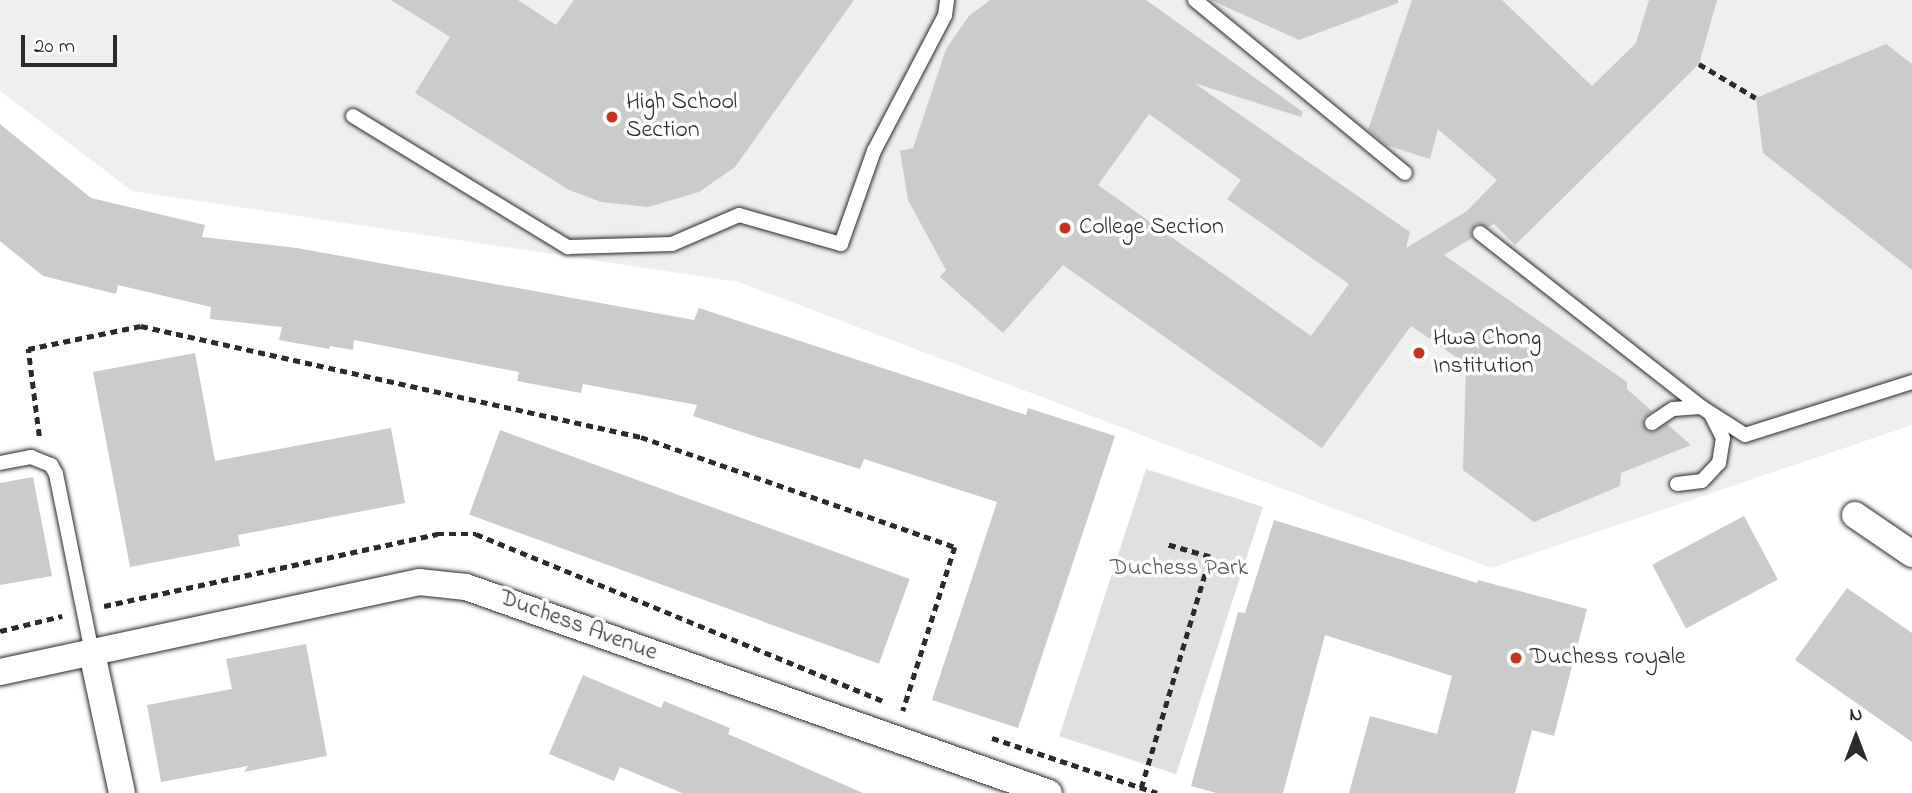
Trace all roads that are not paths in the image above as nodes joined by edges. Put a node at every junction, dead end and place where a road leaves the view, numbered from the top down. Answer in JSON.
{"nodes":[{"id":1,"x":947,"y":0,"type":"edge"},
{"id":2,"x":1195,"y":0,"type":"edge"},
{"id":3,"x":354,"y":116,"type":"dead end"},
{"id":4,"x":1405,"y":173,"type":"dead end"},
{"id":5,"x":1479,"y":233,"type":"dead end"},
{"id":6,"x":1912,"y":382,"type":"edge"},
{"id":7,"x":1706,"y":410,"type":"junction"},
{"id":8,"x":1652,"y":423,"type":"dead end"},
{"id":9,"x":0,"y":463,"type":"edge"},
{"id":10,"x":1676,"y":484,"type":"dead end"},
{"id":11,"x":1855,"y":515,"type":"dead end"},
{"id":12,"x":1912,"y":554,"type":"edge"},
{"id":13,"x":92,"y":653,"type":"junction"},
{"id":14,"x":0,"y":672,"type":"edge"},
{"id":15,"x":122,"y":793,"type":"edge"},
{"id":16,"x":1049,"y":793,"type":"edge"}],
"edges":[{"from":1,"to":3,"type":"lane"},
{"from":2,"to":4,"type":"lane"},
{"from":5,"to":7,"type":"lane"},
{"from":6,"to":7,"type":"lane"},
{"from":7,"to":8,"type":"lane"},
{"from":7,"to":10,"type":"lane"},
{"from":9,"to":13,"type":"lane"},
{"from":11,"to":12,"type":"street"},
{"from":13,"to":14,"type":"street","name":"Duchess Avenue"},
{"from":13,"to":15,"type":"street"},
{"from":13,"to":16,"type":"street","name":"Duchess Avenue"}]}
